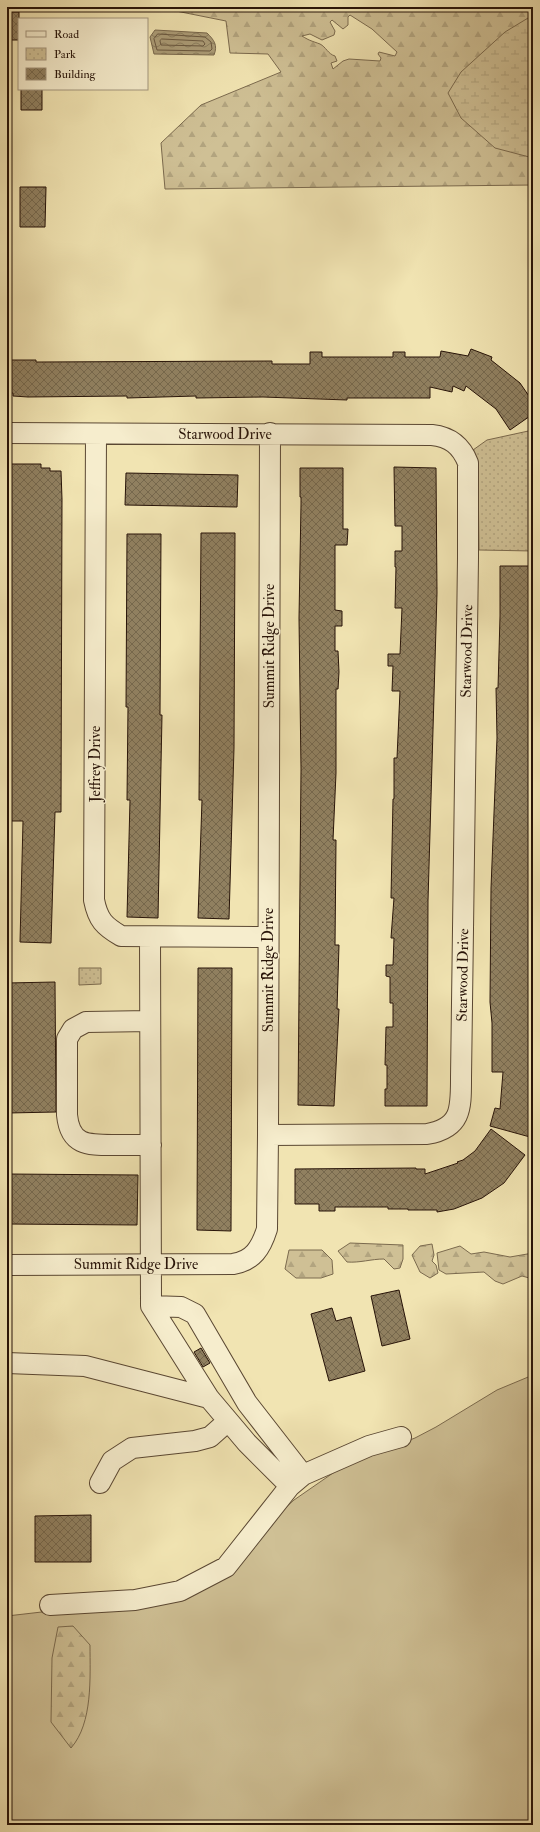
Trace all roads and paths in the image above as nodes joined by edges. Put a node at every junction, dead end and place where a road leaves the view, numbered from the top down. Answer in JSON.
{"nodes":[{"id":1,"x":7,"y":433,"type":"edge"},
{"id":2,"x":270,"y":433,"type":"junction"},
{"id":3,"x":96,"y":434,"type":"junction"},
{"id":4,"x":150,"y":937,"type":"junction"},
{"id":5,"x":268,"y":937,"type":"junction"},
{"id":6,"x":150,"y":1021,"type":"junction"},
{"id":7,"x":268,"y":1135,"type":"junction"},
{"id":8,"x":150,"y":1145,"type":"junction"},
{"id":9,"x":151,"y":1264,"type":"junction"},
{"id":10,"x":7,"y":1265,"type":"edge"},
{"id":11,"x":151,"y":1306,"type":"junction"},
{"id":12,"x":7,"y":1363,"type":"edge"},
{"id":13,"x":209,"y":1398,"type":"junction"},
{"id":14,"x":228,"y":1421,"type":"junction"},
{"id":15,"x":401,"y":1437,"type":"dead end"},
{"id":16,"x":297,"y":1481,"type":"junction"},
{"id":17,"x":100,"y":1483,"type":"dead end"},
{"id":18,"x":50,"y":1605,"type":"dead end"}],
"edges":[{"from":1,"to":3,"type":"street","name":"Starwood Drive"},
{"from":2,"to":3,"type":"street","name":"Starwood Drive"},
{"from":2,"to":5,"type":"street","name":"Summit Ridge Drive"},
{"from":2,"to":7,"type":"street","name":"Starwood Drive"},
{"from":3,"to":4,"type":"street","name":"Jeffrey Drive"},
{"from":4,"to":5,"type":"street","name":"Jeffrey Drive"},
{"from":4,"to":6,"type":"street"},
{"from":5,"to":7,"type":"street","name":"Summit Ridge Drive"},
{"from":6,"to":8,"type":"street"},
{"from":6,"to":8,"type":"street"},
{"from":7,"to":9,"type":"street","name":"Summit Ridge Drive"},
{"from":8,"to":9,"type":"street"},
{"from":9,"to":10,"type":"street","name":"Summit Ridge Drive"},
{"from":9,"to":11,"type":"street"},
{"from":11,"to":13,"type":"street"},
{"from":11,"to":16,"type":"street"},
{"from":12,"to":13,"type":"street"},
{"from":13,"to":14,"type":"street"},
{"from":14,"to":16,"type":"street"},
{"from":14,"to":17,"type":"street"},
{"from":15,"to":16,"type":"street"},
{"from":16,"to":18,"type":"street"}]}
